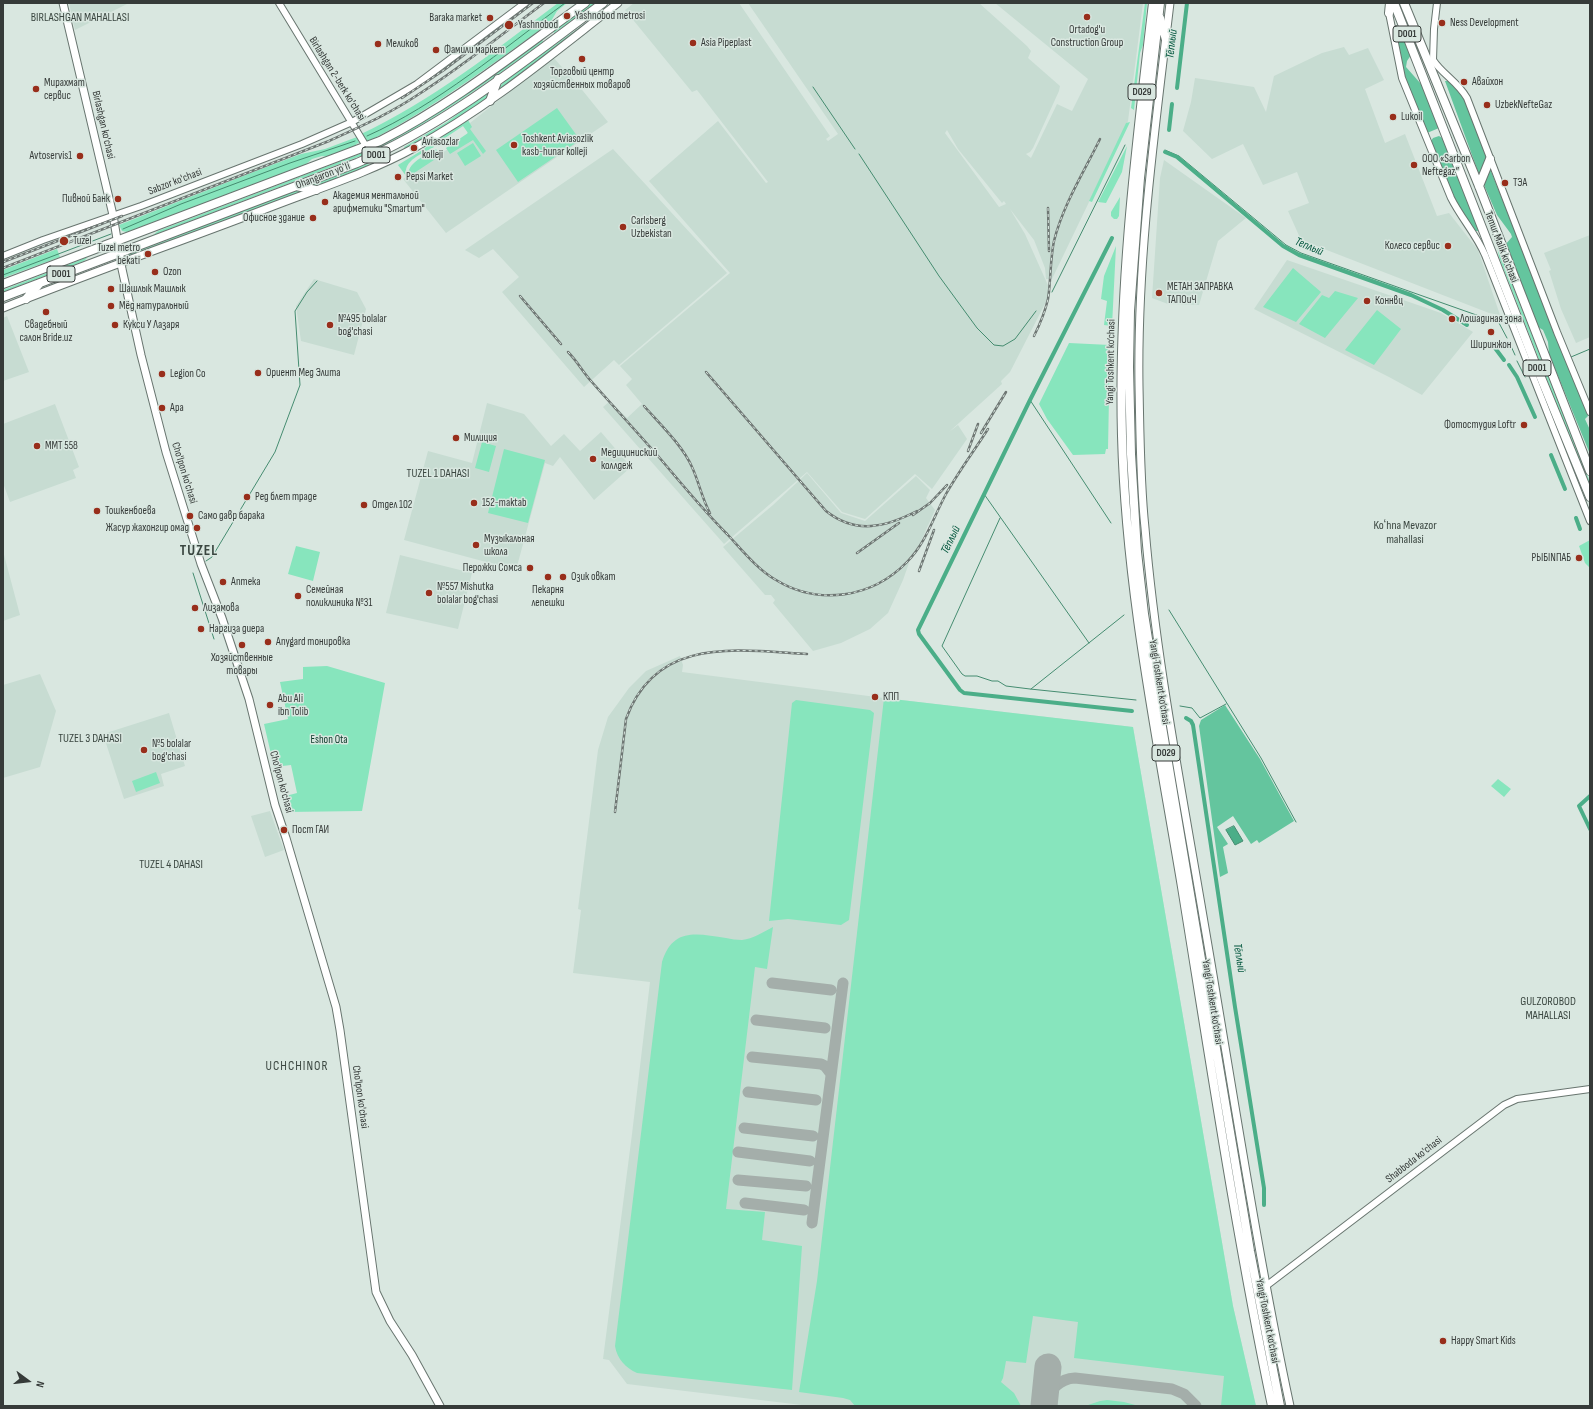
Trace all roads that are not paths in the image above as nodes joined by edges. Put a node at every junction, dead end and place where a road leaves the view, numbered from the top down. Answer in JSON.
{"nodes":[{"id":1,"x":63,"y":3,"type":"edge"},
{"id":2,"x":279,"y":3,"type":"edge"},
{"id":3,"x":525,"y":3,"type":"edge"},
{"id":4,"x":585,"y":3,"type":"edge"},
{"id":5,"x":603,"y":3,"type":"edge"},
{"id":6,"x":618,"y":3,"type":"edge"},
{"id":7,"x":1153,"y":3,"type":"edge"},
{"id":8,"x":1160,"y":3,"type":"edge"},
{"id":9,"x":1170,"y":3,"type":"edge"},
{"id":10,"x":1390,"y":3,"type":"edge"},
{"id":11,"x":1394,"y":3,"type":"edge"},
{"id":12,"x":1404,"y":3,"type":"edge"},
{"id":13,"x":1437,"y":3,"type":"edge"},
{"id":14,"x":1159,"y":13,"type":"junction"},
{"id":15,"x":1389,"y":13,"type":"joint"},
{"id":16,"x":538,"y":36,"type":"junction"},
{"id":17,"x":1166,"y":40,"type":"junction"},
{"id":18,"x":550,"y":42,"type":"junction"},
{"id":19,"x":1431,"y":61,"type":"junction"},
{"id":20,"x":1419,"y":65,"type":"junction"},
{"id":21,"x":498,"y":80,"type":"junction"},
{"id":22,"x":490,"y":100,"type":"junction"},
{"id":23,"x":352,"y":122,"type":"junction"},
{"id":24,"x":366,"y":147,"type":"junction"},
{"id":25,"x":372,"y":156,"type":"junction"},
{"id":26,"x":1490,"y":158,"type":"junction"},
{"id":27,"x":379,"y":165,"type":"junction"},
{"id":28,"x":295,"y":186,"type":"junction"},
{"id":29,"x":1479,"y":186,"type":"junction"},
{"id":30,"x":316,"y":190,"type":"junction"},
{"id":31,"x":112,"y":215,"type":"junction"},
{"id":32,"x":1497,"y":230,"type":"junction"},
{"id":33,"x":1486,"y":237,"type":"junction"},
{"id":34,"x":118,"y":241,"type":"junction"},
{"id":35,"x":120,"y":252,"type":"junction"},
{"id":36,"x":3,"y":256,"type":"edge"},
{"id":37,"x":121,"y":264,"type":"junction"},
{"id":38,"x":41,"y":282,"type":"junction"},
{"id":39,"x":3,"y":284,"type":"edge"},
{"id":40,"x":1507,"y":291,"type":"junction"},
{"id":41,"x":3,"y":297,"type":"edge"},
{"id":42,"x":26,"y":299,"type":"junction"},
{"id":43,"x":1504,"y":302,"type":"junction"},
{"id":44,"x":3,"y":308,"type":"edge"},
{"id":45,"x":1532,"y":364,"type":"junction"},
{"id":46,"x":1590,"y":412,"type":"edge"},
{"id":47,"x":1590,"y":471,"type":"edge"},
{"id":48,"x":1590,"y":498,"type":"edge"},
{"id":49,"x":1590,"y":521,"type":"edge"},
{"id":50,"x":1590,"y":1089,"type":"edge"},
{"id":51,"x":1266,"y":1286,"type":"junction"},
{"id":52,"x":440,"y":1406,"type":"edge"},
{"id":53,"x":1272,"y":1406,"type":"edge"},
{"id":54,"x":1280,"y":1406,"type":"edge"},
{"id":55,"x":1290,"y":1406,"type":"edge"}],
"edges":[{"from":1,"to":31,"type":"main road","name":"Birlashgan ko'chasi"},
{"from":2,"to":23,"type":"street","name":"Birlashgan 2-berk ko'chasi"},
{"from":3,"to":23,"type":"street","name":"Sabzor ko'chasi"},
{"from":4,"to":16,"type":"highway","name":"Ohangaron yoʻli","number":"D001"},
{"from":5,"to":18,"type":"highway","name":"Ohangaron yoʻli","number":"D001"},
{"from":6,"to":22,"type":"main road","name":"Ohangaron yoʻli"},
{"from":7,"to":53,"type":"highway","name":"Yangi Toshkent ko‘chasi","number":"D029"},
{"from":8,"to":14,"type":"highway","name":"Yangi Toshkent ko‘chasi","number":"D029"},
{"from":9,"to":17,"type":"main road"},
{"from":10,"to":15,"type":"highway"},
{"from":11,"to":20,"type":"highway","name":"Temur Malik ko'chasi","number":"D001"},
{"from":12,"to":19,"type":"highway","name":"Temur Malik ko'chasi","number":"D001"},
{"from":13,"to":19,"type":"street"},
{"from":14,"to":17,"type":"highway"},
{"from":14,"to":54,"type":"highway","name":"Yangi Toshkent ko‘chasi","number":"D029"},
{"from":15,"to":43,"type":"street"},
{"from":16,"to":18,"type":"highway"},
{"from":16,"to":24,"type":"highway","name":"Ohangaron yoʻli","number":"D001"},
{"from":17,"to":51,"type":"main road"},
{"from":18,"to":21,"type":"highway","name":"Ohangaron yoʻli","number":"D001"},
{"from":19,"to":20,"type":"highway"},
{"from":19,"to":26,"type":"street"},
{"from":19,"to":29,"type":"highway","name":"Temur Malik ko'chasi","number":"D001"},
{"from":20,"to":33,"type":"highway","name":"Temur Malik ko'chasi","number":"D001"},
{"from":21,"to":22,"type":"highway"},
{"from":21,"to":25,"type":"highway","name":"Ohangaron yoʻli","number":"D001"},
{"from":22,"to":27,"type":"main road","name":"Ohangaron yoʻli"},
{"from":23,"to":24,"type":"street","name":"Birlashgan 2-berk ko'chasi"},
{"from":23,"to":31,"type":"street","name":"Sabzor ko'chasi"},
{"from":24,"to":25,"type":"street","name":"Birlashgan 2-berk ko'chasi"},
{"from":24,"to":34,"type":"highway","name":"Ohangaron yoʻli","number":"D001"},
{"from":25,"to":27,"type":"street","name":"Birlashgan 2-berk ko'chasi"},
{"from":25,"to":28,"type":"highway","name":"Ohangaron yoʻli","number":"D001"},
{"from":26,"to":29,"type":"highway"},
{"from":26,"to":46,"type":"street"},
{"from":27,"to":30,"type":"main road","name":"Ohangaron yoʻli"},
{"from":28,"to":30,"type":"highway"},
{"from":28,"to":35,"type":"highway","name":"Ohangaron yoʻli","number":"D001"},
{"from":29,"to":32,"type":"highway","name":"Temur Malik ko'chasi","number":"D001"},
{"from":30,"to":37,"type":"main road","name":"Ohangaron yoʻli"},
{"from":31,"to":34,"type":"main road","name":"Birlashgan ko'chasi"},
{"from":31,"to":36,"type":"street","name":"Sabzor ko'chasi"},
{"from":32,"to":33,"type":"highway"},
{"from":32,"to":47,"type":"highway","name":"Temur Malik ko'chasi","number":"D001"},
{"from":33,"to":40,"type":"highway","name":"Temur Malik ko'chasi","number":"D001"},
{"from":34,"to":35,"type":"main road","name":"Birlashgan ko'chasi"},
{"from":34,"to":39,"type":"highway","name":"Ohangaron yoʻli","number":"D001"},
{"from":35,"to":37,"type":"main road","name":"Cho'lpon ko'chasi"},
{"from":35,"to":38,"type":"highway","name":"Ohangaron yoʻli","number":"D001"},
{"from":37,"to":42,"type":"main road","name":"Ohangaron yoʻli"},
{"from":37,"to":52,"type":"main road","name":"Cho'lpon ko'chasi"},
{"from":38,"to":41,"type":"highway","name":"Ohangaron yoʻli","number":"D001"},
{"from":38,"to":42,"type":"highway"},
{"from":40,"to":43,"type":"street"},
{"from":40,"to":45,"type":"highway","name":"Temur Malik ko'chasi","number":"D001"},
{"from":42,"to":44,"type":"main road","name":"Ohangaron yoʻli"},
{"from":43,"to":45,"type":"street"},
{"from":45,"to":48,"type":"highway","name":"Temur Malik ko'chasi","number":"D001"},
{"from":45,"to":49,"type":"street"},
{"from":50,"to":51,"type":"street","name":"Shabboda ko'chasi"},
{"from":51,"to":55,"type":"main road"}]}
